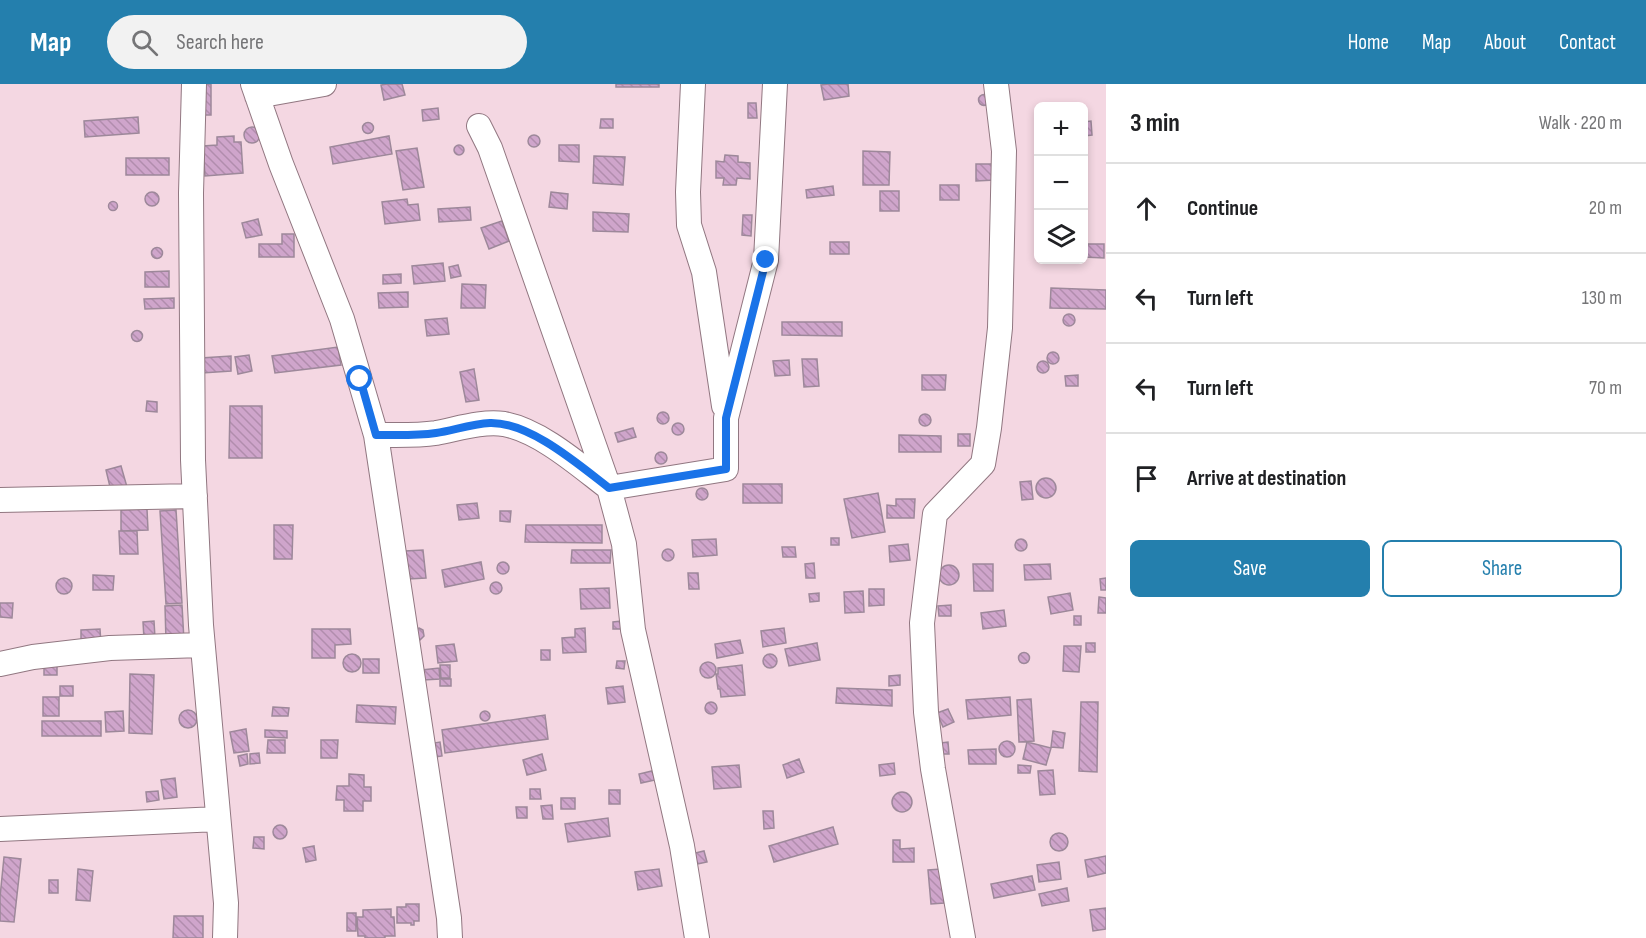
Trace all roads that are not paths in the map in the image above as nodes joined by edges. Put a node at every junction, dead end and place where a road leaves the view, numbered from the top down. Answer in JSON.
{"nodes":[{"id":1,"x":194,"y":84,"type":"edge"},
{"id":2,"x":324,"y":84,"type":"edge"},
{"id":3,"x":693,"y":84,"type":"edge"},
{"id":4,"x":775,"y":84,"type":"edge"},
{"id":5,"x":996,"y":84,"type":"edge"},
{"id":6,"x":255,"y":90,"type":"edge"},
{"id":7,"x":479,"y":126,"type":"dead end"},
{"id":8,"x":726,"y":418,"type":"junction"},
{"id":9,"x":376,"y":435,"type":"junction"},
{"id":10,"x":609,"y":488,"type":"junction"},
{"id":11,"x":195,"y":496,"type":"junction"},
{"id":12,"x":0,"y":500,"type":"edge"},
{"id":13,"x":202,"y":645,"type":"junction"},
{"id":14,"x":0,"y":664,"type":"edge"},
{"id":15,"x":219,"y":819,"type":"junction"},
{"id":16,"x":0,"y":830,"type":"edge"},
{"id":17,"x":225,"y":938,"type":"edge"},
{"id":18,"x":450,"y":938,"type":"edge"},
{"id":19,"x":697,"y":938,"type":"edge"},
{"id":20,"x":963,"y":938,"type":"edge"}],
"edges":[{"from":1,"to":11,"type":"street"},
{"from":2,"to":6,"type":"street"},
{"from":3,"to":8,"type":"street"},
{"from":4,"to":8,"type":"street"},
{"from":5,"to":20,"type":"street"},
{"from":6,"to":9,"type":"street"},
{"from":7,"to":10,"type":"street"},
{"from":8,"to":10,"type":"street"},
{"from":9,"to":10,"type":"street"},
{"from":9,"to":18,"type":"street"},
{"from":10,"to":19,"type":"street"},
{"from":11,"to":12,"type":"street"},
{"from":11,"to":13,"type":"street"},
{"from":13,"to":14,"type":"street"},
{"from":13,"to":15,"type":"street"},
{"from":15,"to":16,"type":"street"},
{"from":15,"to":17,"type":"street"}]}
